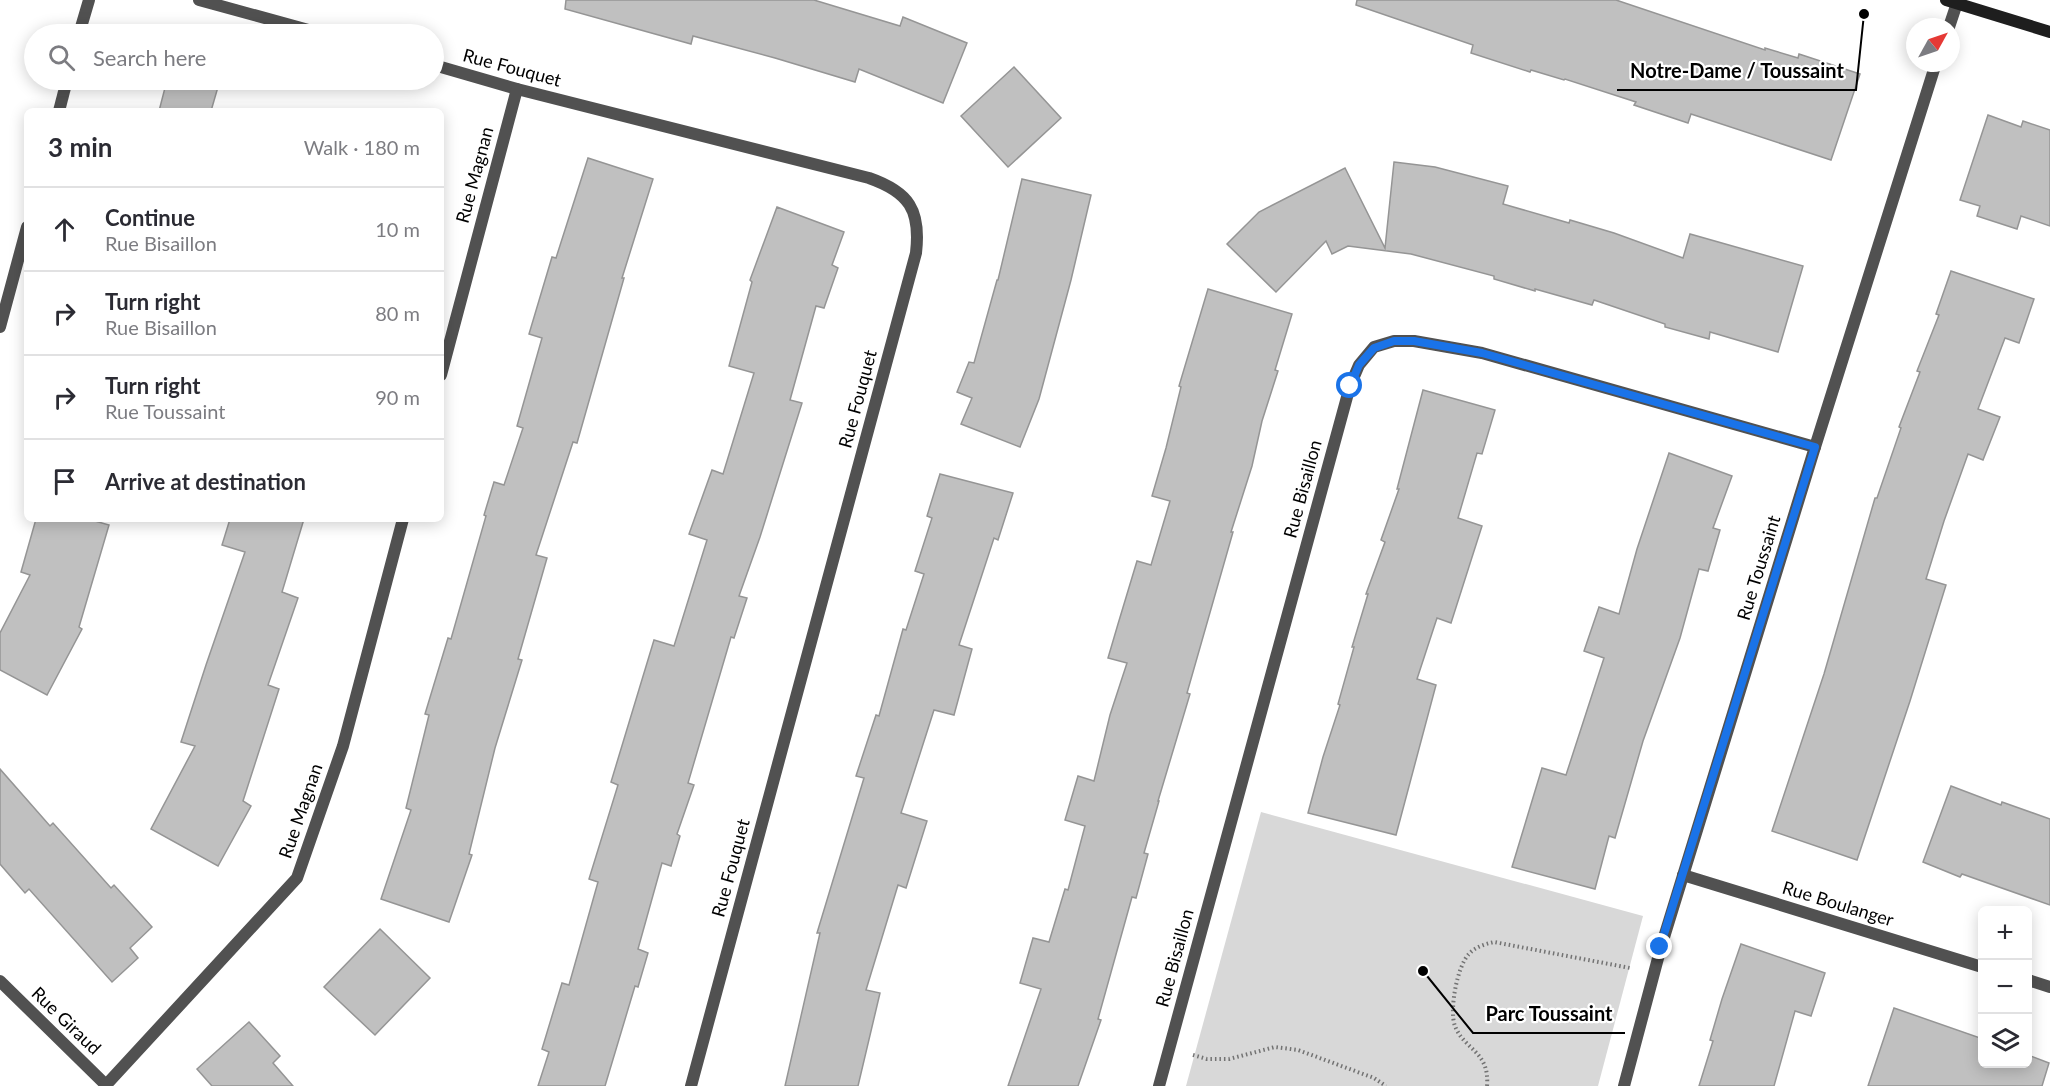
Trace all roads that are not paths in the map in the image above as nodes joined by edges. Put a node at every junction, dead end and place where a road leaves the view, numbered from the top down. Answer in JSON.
{"nodes":[{"id":1,"x":88,"y":0,"type":"edge"},
{"id":2,"x":200,"y":0,"type":"edge"},
{"id":3,"x":1954,"y":1,"type":"edge"},
{"id":4,"x":1951,"y":18,"type":"edge"},
{"id":5,"x":82,"y":24,"type":"edge"},
{"id":6,"x":287,"y":24,"type":"edge"},
{"id":7,"x":2050,"y":32,"type":"edge"},
{"id":8,"x":444,"y":68,"type":"edge"},
{"id":9,"x":1933,"y":72,"type":"edge"},
{"id":10,"x":517,"y":89,"type":"junction"},
{"id":11,"x":64,"y":90,"type":"edge"},
{"id":12,"x":59,"y":108,"type":"edge"},
{"id":13,"x":24,"y":238,"type":"edge"},
{"id":14,"x":0,"y":327,"type":"edge"},
{"id":15,"x":444,"y":364,"type":"edge"},
{"id":16,"x":1815,"y":447,"type":"junction"},
{"id":17,"x":402,"y":522,"type":"edge"},
{"id":18,"x":1683,"y":875,"type":"junction"},
{"id":19,"x":1978,"y":965,"type":"edge"},
{"id":20,"x":0,"y":981,"type":"edge"},
{"id":21,"x":2032,"y":981,"type":"edge"},
{"id":22,"x":2050,"y":987,"type":"edge"},
{"id":23,"x":106,"y":1085,"type":"edge"},
{"id":24,"x":691,"y":1086,"type":"edge"},
{"id":25,"x":1159,"y":1086,"type":"edge"},
{"id":26,"x":1624,"y":1086,"type":"edge"}],
"edges":[{"from":1,"to":5,"type":"street"},
{"from":2,"to":6,"type":"street"},
{"from":3,"to":4,"type":"street"},
{"from":3,"to":7,"type":"street"},
{"from":8,"to":10,"type":"street","name":"Rue Fouquet"},
{"from":9,"to":16,"type":"street","name":"Rue Toussaint"},
{"from":10,"to":15,"type":"street","name":"Rue Magnan"},
{"from":10,"to":24,"type":"street","name":"Rue Fouquet"},
{"from":11,"to":12,"type":"street"},
{"from":13,"to":14,"type":"street"},
{"from":16,"to":18,"type":"street","name":"Rue Toussaint"},
{"from":16,"to":25,"type":"street","name":"Rue Bisaillon"},
{"from":17,"to":23,"type":"street","name":"Rue Magnan"},
{"from":18,"to":19,"type":"street","name":"Rue Boulanger"},
{"from":18,"to":26,"type":"street","name":"Rue Toussaint"},
{"from":20,"to":23,"type":"street","name":"Rue Giraud"},
{"from":21,"to":22,"type":"street"}]}
